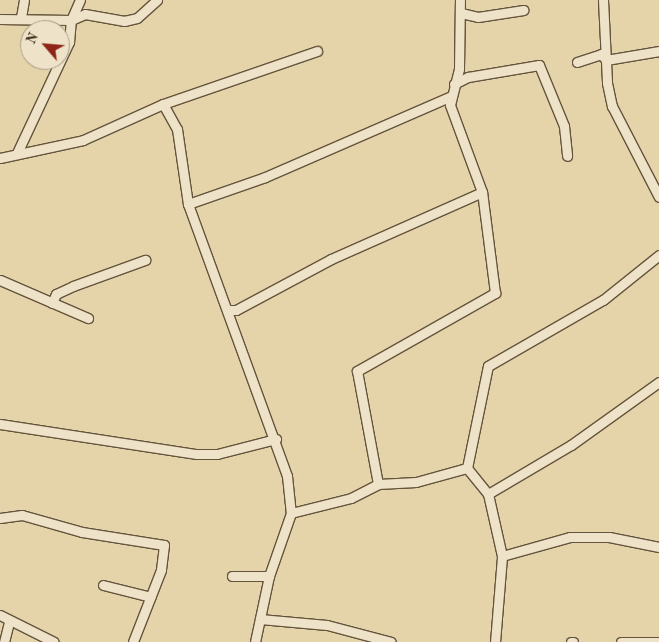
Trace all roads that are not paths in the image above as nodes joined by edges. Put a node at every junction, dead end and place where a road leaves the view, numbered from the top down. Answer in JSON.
{"nodes":[{"id":1,"x":24,"y":0,"type":"edge"},
{"id":2,"x":80,"y":0,"type":"edge"},
{"id":3,"x":157,"y":0,"type":"edge"},
{"id":4,"x":460,"y":0,"type":"edge"},
{"id":5,"x":603,"y":0,"type":"edge"},
{"id":6,"x":523,"y":10,"type":"dead end"},
{"id":7,"x":461,"y":13,"type":"junction"},
{"id":8,"x":21,"y":17,"type":"junction"},
{"id":9,"x":0,"y":18,"type":"edge"},
{"id":10,"x":71,"y":20,"type":"junction"},
{"id":11,"x":317,"y":51,"type":"dead end"},
{"id":12,"x":659,"y":51,"type":"edge"},
{"id":13,"x":606,"y":60,"type":"junction"},
{"id":14,"x":576,"y":62,"type":"dead end"},
{"id":15,"x":454,"y":84,"type":"junction"},
{"id":16,"x":449,"y":97,"type":"junction"},
{"id":17,"x":163,"y":104,"type":"junction"},
{"id":18,"x":17,"y":153,"type":"junction"},
{"id":19,"x":567,"y":156,"type":"dead end"},
{"id":20,"x":0,"y":158,"type":"edge"},
{"id":21,"x":482,"y":192,"type":"junction"},
{"id":22,"x":659,"y":197,"type":"edge"},
{"id":23,"x":188,"y":204,"type":"junction"},
{"id":24,"x":659,"y":255,"type":"edge"},
{"id":25,"x":145,"y":260,"type":"dead end"},
{"id":26,"x":0,"y":280,"type":"edge"},
{"id":27,"x":52,"y":303,"type":"junction"},
{"id":28,"x":227,"y":310,"type":"junction"},
{"id":29,"x":88,"y":318,"type":"dead end"},
{"id":30,"x":659,"y":382,"type":"edge"},
{"id":31,"x":0,"y":424,"type":"edge"},
{"id":32,"x":276,"y":439,"type":"junction"},
{"id":33,"x":467,"y":468,"type":"junction"},
{"id":34,"x":378,"y":484,"type":"junction"},
{"id":35,"x":488,"y":494,"type":"junction"},
{"id":36,"x":291,"y":513,"type":"junction"},
{"id":37,"x":0,"y":518,"type":"edge"},
{"id":38,"x":659,"y":547,"type":"edge"},
{"id":39,"x":502,"y":556,"type":"junction"},
{"id":40,"x":232,"y":576,"type":"dead end"},
{"id":41,"x":269,"y":576,"type":"junction"},
{"id":42,"x":103,"y":585,"type":"dead end"},
{"id":43,"x":151,"y":597,"type":"junction"},
{"id":44,"x":0,"y":615,"type":"edge"},
{"id":45,"x":260,"y":619,"type":"junction"},
{"id":46,"x":9,"y":622,"type":"junction"},
{"id":47,"x":4,"y":642,"type":"edge"},
{"id":48,"x":54,"y":642,"type":"edge"},
{"id":49,"x":133,"y":642,"type":"edge"},
{"id":50,"x":256,"y":642,"type":"edge"},
{"id":51,"x":391,"y":642,"type":"edge"},
{"id":52,"x":495,"y":642,"type":"edge"},
{"id":53,"x":621,"y":642,"type":"edge"},
{"id":54,"x":659,"y":642,"type":"edge"}],
"edges":[{"from":1,"to":8,"type":"street"},
{"from":2,"to":10,"type":"street"},
{"from":3,"to":10,"type":"street"},
{"from":4,"to":7,"type":"street"},
{"from":5,"to":13,"type":"street"},
{"from":6,"to":7,"type":"street"},
{"from":7,"to":15,"type":"street"},
{"from":8,"to":9,"type":"street"},
{"from":8,"to":10,"type":"street"},
{"from":10,"to":18,"type":"street"},
{"from":11,"to":17,"type":"street"},
{"from":12,"to":13,"type":"street"},
{"from":13,"to":14,"type":"street"},
{"from":13,"to":22,"type":"street"},
{"from":15,"to":16,"type":"street"},
{"from":15,"to":19,"type":"street"},
{"from":16,"to":21,"type":"street"},
{"from":16,"to":23,"type":"street"},
{"from":17,"to":18,"type":"street"},
{"from":17,"to":23,"type":"street"},
{"from":18,"to":20,"type":"street"},
{"from":21,"to":28,"type":"street"},
{"from":21,"to":34,"type":"street"},
{"from":23,"to":28,"type":"street"},
{"from":24,"to":33,"type":"street"},
{"from":25,"to":27,"type":"street"},
{"from":26,"to":27,"type":"street"},
{"from":27,"to":29,"type":"street"},
{"from":28,"to":32,"type":"street"},
{"from":30,"to":35,"type":"street"},
{"from":31,"to":32,"type":"street"},
{"from":32,"to":36,"type":"street"},
{"from":33,"to":34,"type":"street"},
{"from":33,"to":35,"type":"street"},
{"from":34,"to":36,"type":"street"},
{"from":35,"to":39,"type":"street"},
{"from":36,"to":41,"type":"street"},
{"from":37,"to":43,"type":"street"},
{"from":38,"to":39,"type":"street"},
{"from":39,"to":52,"type":"street"},
{"from":40,"to":41,"type":"street"},
{"from":41,"to":45,"type":"street"},
{"from":42,"to":43,"type":"street"},
{"from":43,"to":49,"type":"street"},
{"from":44,"to":46,"type":"street"},
{"from":45,"to":50,"type":"street"},
{"from":45,"to":51,"type":"street"},
{"from":46,"to":47,"type":"street"},
{"from":46,"to":48,"type":"street"},
{"from":53,"to":54,"type":"street"}]}
